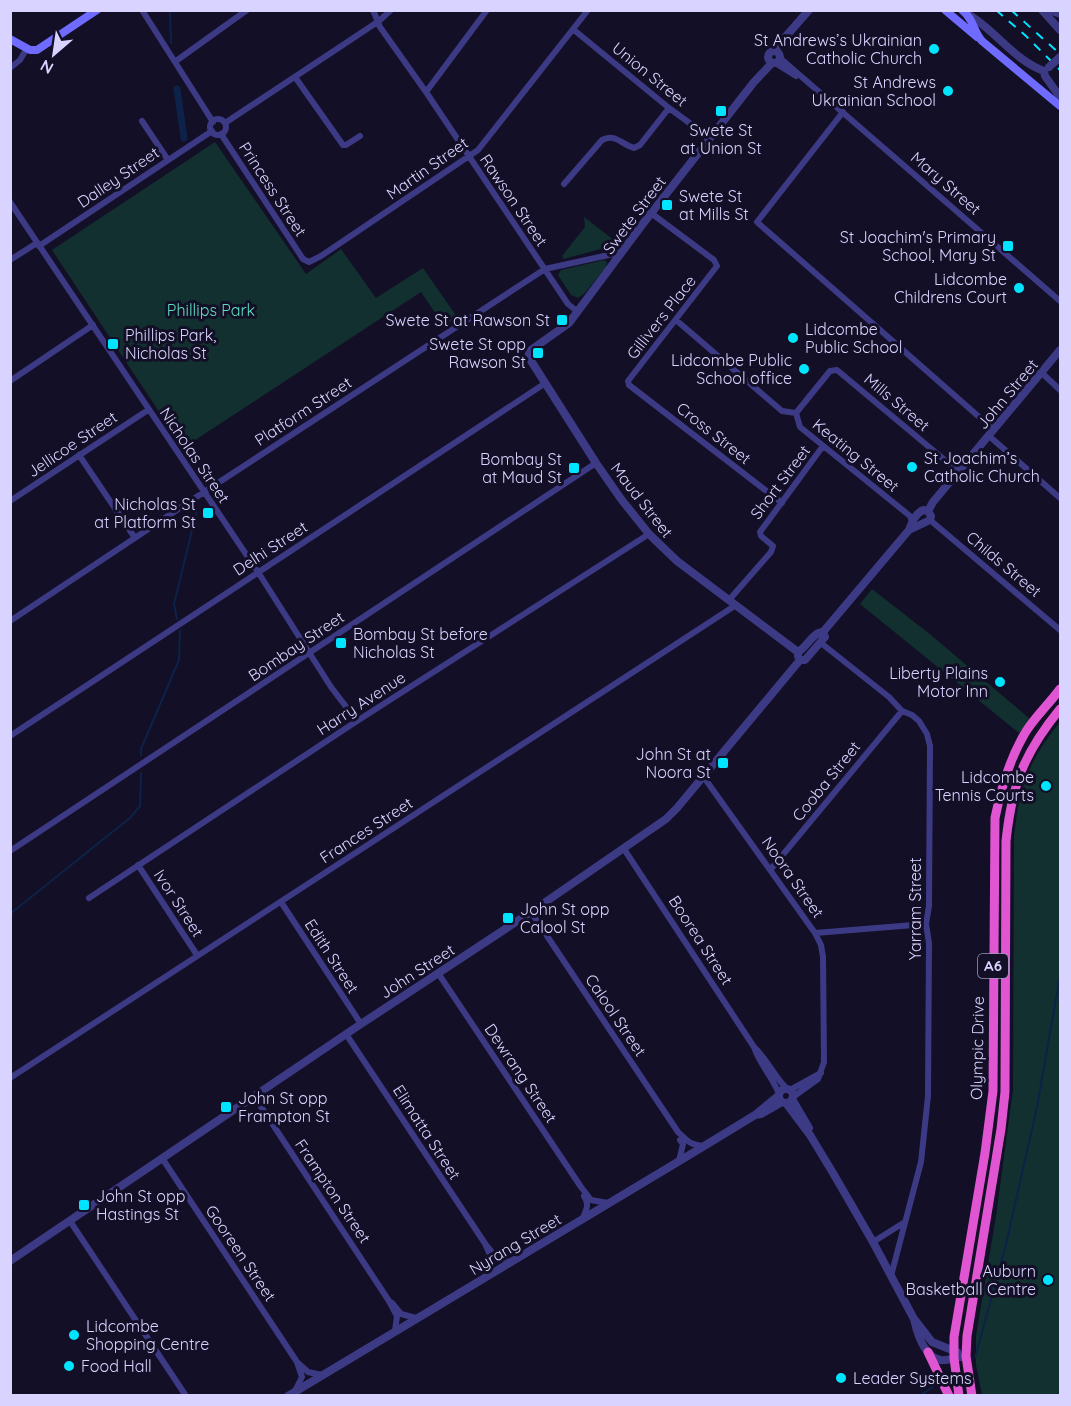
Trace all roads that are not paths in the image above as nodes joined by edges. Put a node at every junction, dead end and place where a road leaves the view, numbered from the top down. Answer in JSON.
{"nodes":[{"id":1,"x":97,"y":10,"type":"edge"},
{"id":2,"x":141,"y":10,"type":"edge"},
{"id":3,"x":247,"y":10,"type":"edge"},
{"id":4,"x":373,"y":10,"type":"edge"},
{"id":5,"x":392,"y":10,"type":"edge"},
{"id":6,"x":487,"y":10,"type":"edge"},
{"id":7,"x":588,"y":10,"type":"edge"},
{"id":8,"x":808,"y":10,"type":"edge"},
{"id":9,"x":945,"y":10,"type":"edge"},
{"id":10,"x":951,"y":10,"type":"edge"},
{"id":11,"x":1055,"y":10,"type":"edge"},
{"id":12,"x":1043,"y":12,"type":"edge"},
{"id":13,"x":965,"y":13,"type":"edge"},
{"id":14,"x":1060,"y":15,"type":"edge"},
{"id":15,"x":379,"y":21,"type":"junction"},
{"id":16,"x":974,"y":24,"type":"junction"},
{"id":17,"x":573,"y":30,"type":"junction"},
{"id":18,"x":1060,"y":30,"type":"edge"},
{"id":19,"x":10,"y":39,"type":"edge"},
{"id":20,"x":982,"y":41,"type":"junction"},
{"id":21,"x":1006,"y":45,"type":"junction"},
{"id":22,"x":27,"y":48,"type":"junction"},
{"id":23,"x":1060,"y":57,"type":"edge"},
{"id":24,"x":775,"y":58,"type":"junction"},
{"id":25,"x":176,"y":61,"type":"junction"},
{"id":26,"x":10,"y":68,"type":"edge"},
{"id":27,"x":1047,"y":69,"type":"junction"},
{"id":28,"x":295,"y":76,"type":"junction"},
{"id":29,"x":1024,"y":77,"type":"junction"},
{"id":30,"x":426,"y":92,"type":"junction"},
{"id":31,"x":1060,"y":95,"type":"edge"},
{"id":32,"x":1060,"y":106,"type":"edge"},
{"id":33,"x":669,"y":108,"type":"junction"},
{"id":34,"x":843,"y":112,"type":"junction"},
{"id":35,"x":1060,"y":115,"type":"edge"},
{"id":36,"x":142,"y":121,"type":"dead end"},
{"id":37,"x":213,"y":122,"type":"junction"},
{"id":38,"x":225,"y":123,"type":"junction"},
{"id":39,"x":212,"y":131,"type":"junction"},
{"id":40,"x":221,"y":135,"type":"junction"},
{"id":41,"x":360,"y":136,"type":"dead end"},
{"id":42,"x":710,"y":138,"type":"junction"},
{"id":43,"x":469,"y":158,"type":"junction"},
{"id":44,"x":168,"y":160,"type":"junction"},
{"id":45,"x":564,"y":184,"type":"dead end"},
{"id":46,"x":10,"y":202,"type":"edge"},
{"id":47,"x":651,"y":213,"type":"junction"},
{"id":48,"x":38,"y":244,"type":"junction"},
{"id":49,"x":622,"y":252,"type":"junction"},
{"id":50,"x":303,"y":259,"type":"joint"},
{"id":51,"x":10,"y":260,"type":"edge"},
{"id":52,"x":545,"y":269,"type":"junction"},
{"id":53,"x":1060,"y":301,"type":"edge"},
{"id":54,"x":578,"y":312,"type":"junction"},
{"id":55,"x":676,"y":320,"type":"junction"},
{"id":56,"x":93,"y":326,"type":"junction"},
{"id":57,"x":1060,"y":350,"type":"edge"},
{"id":58,"x":528,"y":356,"type":"joint"},
{"id":59,"x":1041,"y":373,"type":"junction"},
{"id":60,"x":10,"y":381,"type":"edge"},
{"id":61,"x":544,"y":384,"type":"junction"},
{"id":62,"x":629,"y":385,"type":"joint"},
{"id":63,"x":1060,"y":390,"type":"edge"},
{"id":64,"x":148,"y":410,"type":"junction"},
{"id":65,"x":796,"y":413,"type":"junction"},
{"id":66,"x":992,"y":433,"type":"junction"},
{"id":67,"x":823,"y":446,"type":"junction"},
{"id":68,"x":79,"y":455,"type":"junction"},
{"id":69,"x":596,"y":463,"type":"junction"},
{"id":70,"x":958,"y":472,"type":"junction"},
{"id":71,"x":204,"y":492,"type":"junction"},
{"id":72,"x":1060,"y":498,"type":"edge"},
{"id":73,"x":10,"y":501,"type":"edge"},
{"id":74,"x":782,"y":503,"type":"junction"},
{"id":75,"x":928,"y":511,"type":"junction"},
{"id":76,"x":919,"y":513,"type":"junction"},
{"id":77,"x":912,"y":521,"type":"junction"},
{"id":78,"x":927,"y":521,"type":"junction"},
{"id":79,"x":909,"y":530,"type":"junction"},
{"id":80,"x":649,"y":534,"type":"junction"},
{"id":81,"x":759,"y":534,"type":"joint"},
{"id":82,"x":135,"y":538,"type":"junction"},
{"id":83,"x":258,"y":572,"type":"junction"},
{"id":84,"x":732,"y":602,"type":"junction"},
{"id":85,"x":10,"y":621,"type":"edge"},
{"id":86,"x":1060,"y":630,"type":"edge"},
{"id":87,"x":823,"y":632,"type":"junction"},
{"id":88,"x":821,"y":643,"type":"junction"},
{"id":89,"x":309,"y":653,"type":"junction"},
{"id":90,"x":799,"y":656,"type":"junction"},
{"id":91,"x":1060,"y":689,"type":"edge"},
{"id":92,"x":1060,"y":709,"type":"edge"},
{"id":93,"x":902,"y":711,"type":"junction"},
{"id":94,"x":357,"y":721,"type":"junction"},
{"id":95,"x":10,"y":736,"type":"edge"},
{"id":96,"x":703,"y":776,"type":"junction"},
{"id":97,"x":624,"y":849,"type":"junction"},
{"id":98,"x":10,"y":851,"type":"edge"},
{"id":99,"x":138,"y":865,"type":"junction"},
{"id":100,"x":771,"y":869,"type":"junction"},
{"id":101,"x":89,"y":898,"type":"dead end"},
{"id":102,"x":281,"y":902,"type":"junction"},
{"id":103,"x":531,"y":912,"type":"junction"},
{"id":104,"x":926,"y":924,"type":"junction"},
{"id":105,"x":815,"y":933,"type":"junction"},
{"id":106,"x":197,"y":955,"type":"junction"},
{"id":107,"x":438,"y":973,"type":"junction"},
{"id":108,"x":360,"y":1024,"type":"junction"},
{"id":109,"x":346,"y":1034,"type":"junction"},
{"id":110,"x":10,"y":1078,"type":"edge"},
{"id":111,"x":254,"y":1096,"type":"junction"},
{"id":112,"x":786,"y":1096,"type":"junction"},
{"id":113,"x":678,"y":1132,"type":"junction"},
{"id":114,"x":704,"y":1146,"type":"junction"},
{"id":115,"x":162,"y":1158,"type":"junction"},
{"id":116,"x":679,"y":1161,"type":"junction"},
{"id":117,"x":581,"y":1187,"type":"junction"},
{"id":118,"x":608,"y":1203,"type":"junction"},
{"id":119,"x":582,"y":1220,"type":"junction"},
{"id":120,"x":70,"y":1221,"type":"junction"},
{"id":121,"x":905,"y":1222,"type":"junction"},
{"id":122,"x":873,"y":1242,"type":"junction"},
{"id":123,"x":486,"y":1245,"type":"junction"},
{"id":124,"x":10,"y":1261,"type":"edge"},
{"id":125,"x":510,"y":1262,"type":"junction"},
{"id":126,"x":487,"y":1275,"type":"junction"},
{"id":127,"x":891,"y":1276,"type":"junction"},
{"id":128,"x":389,"y":1301,"type":"junction"},
{"id":129,"x":416,"y":1318,"type":"junction"},
{"id":130,"x":914,"y":1319,"type":"junction"},
{"id":131,"x":395,"y":1331,"type":"junction"},
{"id":132,"x":928,"y":1352,"type":"junction"},
{"id":133,"x":953,"y":1354,"type":"junction"},
{"id":134,"x":966,"y":1356,"type":"junction"},
{"id":135,"x":297,"y":1362,"type":"junction"},
{"id":136,"x":321,"y":1375,"type":"junction"},
{"id":137,"x":292,"y":1393,"type":"edge"},
{"id":138,"x":186,"y":1395,"type":"edge"},
{"id":139,"x":949,"y":1395,"type":"edge"},
{"id":140,"x":959,"y":1395,"type":"edge"},
{"id":141,"x":972,"y":1395,"type":"edge"}],
"edges":[{"from":1,"to":22,"type":"main road"},
{"from":2,"to":25,"type":"street"},
{"from":3,"to":25,"type":"street"},
{"from":4,"to":15,"type":"street","name":"Rawson Street"},
{"from":5,"to":15,"type":"street"},
{"from":6,"to":30,"type":"street"},
{"from":7,"to":17,"type":"street","name":"Martin Street"},
{"from":8,"to":24,"type":"street","name":"Swete Street"},
{"from":9,"to":20,"type":"main road"},
{"from":10,"to":16,"type":"main road"},
{"from":11,"to":14,"type":"street"},
{"from":12,"to":14,"type":"street"},
{"from":12,"to":18,"type":"street"},
{"from":13,"to":16,"type":"main road"},
{"from":13,"to":21,"type":"street"},
{"from":15,"to":28,"type":"street"},
{"from":15,"to":30,"type":"street","name":"Rawson Street"},
{"from":16,"to":20,"type":"main road"},
{"from":16,"to":21,"type":"street"},
{"from":17,"to":33,"type":"street","name":"Union Street"},
{"from":17,"to":43,"type":"street","name":"Martin Street"},
{"from":19,"to":22,"type":"main road"},
{"from":20,"to":29,"type":"main road"},
{"from":21,"to":27,"type":"street"},
{"from":22,"to":26,"type":"street"},
{"from":23,"to":27,"type":"street","bridge":true},
{"from":24,"to":34,"type":"street","name":"Mary Street"},
{"from":24,"to":42,"type":"street","name":"Swete Street"},
{"from":25,"to":37,"type":"street"},
{"from":27,"to":31,"type":"street"},
{"from":28,"to":38,"type":"street"},
{"from":28,"to":41,"type":"street"},
{"from":29,"to":32,"type":"main road"},
{"from":29,"to":35,"type":"main road"},
{"from":30,"to":43,"type":"street","name":"Rawson Street"},
{"from":33,"to":42,"type":"street","name":"Union Street"},
{"from":33,"to":45,"type":"street"},
{"from":34,"to":53,"type":"street","name":"Mary Street"},
{"from":34,"to":66,"type":"street"},
{"from":36,"to":44,"type":"street"},
{"from":37,"to":38,"type":"street"},
{"from":37,"to":39,"type":"street"},
{"from":38,"to":40,"type":"street"},
{"from":39,"to":40,"type":"street"},
{"from":39,"to":44,"type":"street","name":"Dalley Street"},
{"from":40,"to":50,"type":"street","name":"Princess Street"},
{"from":42,"to":47,"type":"street","name":"Swete Street"},
{"from":43,"to":50,"type":"street","name":"Martin Street"},
{"from":43,"to":52,"type":"street","name":"Rawson Street"},
{"from":44,"to":48,"type":"street","name":"Dalley Street"},
{"from":46,"to":48,"type":"street","name":"Nicholas Street"},
{"from":47,"to":49,"type":"street","name":"Swete Street"},
{"from":47,"to":55,"type":"street","name":"Gillivers Place"},
{"from":48,"to":51,"type":"street","name":"Dalley Street"},
{"from":48,"to":56,"type":"street","name":"Nicholas Street"},
{"from":49,"to":52,"type":"street","name":"Platform Street"},
{"from":49,"to":54,"type":"street","name":"Swete Street"},
{"from":52,"to":54,"type":"street","name":"Rawson Street"},
{"from":52,"to":71,"type":"street","name":"Platform Street"},
{"from":54,"to":58,"type":"street","name":"Swete Street"},
{"from":55,"to":62,"type":"street","name":"Gillivers Place"},
{"from":55,"to":65,"type":"street","name":"Keating Street"},
{"from":56,"to":60,"type":"street"},
{"from":56,"to":64,"type":"street","name":"Nicholas Street"},
{"from":57,"to":59,"type":"street","name":"John Street"},
{"from":58,"to":61,"type":"street","name":"Maud Street"},
{"from":59,"to":63,"type":"street"},
{"from":59,"to":66,"type":"street","name":"John Street"},
{"from":61,"to":69,"type":"street","name":"Maud Street"},
{"from":61,"to":83,"type":"street","name":"Delhi Street"},
{"from":62,"to":74,"type":"street","name":"Cross Street"},
{"from":64,"to":68,"type":"street","name":"Jellicoe Street"},
{"from":64,"to":71,"type":"street","name":"Nicholas Street"},
{"from":65,"to":67,"type":"street","name":"Keating Street"},
{"from":65,"to":70,"type":"street","name":"Mills Street"},
{"from":66,"to":70,"type":"street","name":"John Street"},
{"from":66,"to":72,"type":"street"},
{"from":67,"to":74,"type":"street","name":"Short Street"},
{"from":67,"to":77,"type":"street","name":"Keating Street"},
{"from":68,"to":73,"type":"street","name":"Jellicoe Street"},
{"from":68,"to":82,"type":"street"},
{"from":69,"to":80,"type":"street","name":"Maud Street"},
{"from":69,"to":89,"type":"street","name":"Bombay Street"},
{"from":70,"to":75,"type":"street","name":"John Street"},
{"from":71,"to":82,"type":"street","name":"Platform Street"},
{"from":71,"to":83,"type":"street","name":"Nicholas Street"},
{"from":74,"to":81,"type":"street","name":"Short Street"},
{"from":75,"to":76,"type":"street"},
{"from":75,"to":78,"type":"street"},
{"from":76,"to":77,"type":"street"},
{"from":76,"to":78,"type":"street"},
{"from":77,"to":79,"type":"street"},
{"from":78,"to":79,"type":"street"},
{"from":78,"to":86,"type":"street","name":"Childs Street"},
{"from":79,"to":87,"type":"street"},
{"from":80,"to":84,"type":"street","name":"Maud Street"},
{"from":80,"to":94,"type":"street","name":"Harry Avenue"},
{"from":81,"to":84,"type":"street","name":"Frances Street"},
{"from":82,"to":85,"type":"street","name":"Platform Street"},
{"from":83,"to":89,"type":"street","name":"Nicholas Street"},
{"from":83,"to":95,"type":"street","name":"Delhi Street"},
{"from":84,"to":90,"type":"street","name":"Maud Street"},
{"from":84,"to":102,"type":"street","name":"Frances Street"},
{"from":87,"to":88,"type":"street"},
{"from":87,"to":90,"type":"street"},
{"from":88,"to":90,"type":"street"},
{"from":88,"to":93,"type":"street","name":"Yarram Street"},
{"from":89,"to":94,"type":"street","name":"Nicholas Street"},
{"from":89,"to":98,"type":"street","name":"Bombay Street"},
{"from":90,"to":96,"type":"street","name":"John Street"},
{"from":91,"to":133,"type":"highway","name":"Olympic Drive","number":"A6"},
{"from":92,"to":134,"type":"highway","name":"Olympic Drive","number":"A6"},
{"from":93,"to":100,"type":"street","name":"Cooba Street"},
{"from":93,"to":104,"type":"street","name":"Yarram Street"},
{"from":94,"to":99,"type":"street","name":"Harry Avenue"},
{"from":96,"to":97,"type":"street","name":"John Street"},
{"from":96,"to":100,"type":"street","name":"Noora Street"},
{"from":97,"to":103,"type":"street","name":"John Street"},
{"from":97,"to":112,"type":"street","name":"Boorea Street"},
{"from":99,"to":101,"type":"street","name":"Harry Avenue"},
{"from":99,"to":106,"type":"street","name":"Ivor Street"},
{"from":100,"to":105,"type":"street","name":"Noora Street"},
{"from":102,"to":106,"type":"street","name":"Frances Street"},
{"from":102,"to":108,"type":"street","name":"Edith Street"},
{"from":103,"to":107,"type":"street","name":"John Street"},
{"from":103,"to":113,"type":"street","name":"Calool Street"},
{"from":104,"to":105,"type":"street","name":"Noora Street"},
{"from":104,"to":121,"type":"street","name":"Yarram Street"},
{"from":105,"to":112,"type":"street","name":"Nyrang Street"},
{"from":106,"to":110,"type":"street","name":"Frances Street"},
{"from":107,"to":108,"type":"street","name":"John Street"},
{"from":107,"to":117,"type":"street","name":"Dewrang Street"},
{"from":108,"to":109,"type":"street","name":"John Street"},
{"from":109,"to":111,"type":"street","name":"John Street"},
{"from":109,"to":123,"type":"street","name":"Elimatta Street"},
{"from":111,"to":115,"type":"street","name":"John Street"},
{"from":111,"to":128,"type":"street","name":"Frampton Street"},
{"from":112,"to":114,"type":"street","name":"Nyrang Street"},
{"from":112,"to":122,"type":"street","name":"Boorea Street"},
{"from":113,"to":114,"type":"street","name":"Calool Street"},
{"from":113,"to":116,"type":"street"},
{"from":114,"to":116,"type":"street","name":"Nyrang Street"},
{"from":115,"to":120,"type":"street","name":"John Street"},
{"from":115,"to":135,"type":"street","name":"Gooreen Street"},
{"from":116,"to":118,"type":"street","name":"Nyrang Street"},
{"from":117,"to":118,"type":"street","name":"Dewrang Street"},
{"from":117,"to":119,"type":"street","name":"Dewrang Street"},
{"from":118,"to":119,"type":"street","name":"Nyrang Street"},
{"from":119,"to":125,"type":"street","name":"Nyrang Street"},
{"from":120,"to":124,"type":"street","name":"John Street"},
{"from":120,"to":138,"type":"street"},
{"from":121,"to":122,"type":"street"},
{"from":121,"to":127,"type":"street","name":"Yarram Street"},
{"from":122,"to":127,"type":"street","name":"Boorea Street"},
{"from":123,"to":125,"type":"street","name":"Elimatta Street"},
{"from":123,"to":126,"type":"street"},
{"from":125,"to":126,"type":"street","name":"Nyrang Street"},
{"from":126,"to":129,"type":"street","name":"Nyrang Street"},
{"from":127,"to":130,"type":"street","name":"Boorea Street"},
{"from":128,"to":129,"type":"street","name":"Frampton Street"},
{"from":128,"to":131,"type":"street","name":"Frampton Street"},
{"from":129,"to":131,"type":"street","name":"Nyrang Street"},
{"from":130,"to":132,"type":"street","name":"Boorea Street"},
{"from":130,"to":133,"type":"street","name":"Boorea Street"},
{"from":131,"to":136,"type":"street","name":"Nyrang Street"},
{"from":132,"to":133,"type":"street","name":"Boorea Street"},
{"from":132,"to":139,"type":"highway"},
{"from":133,"to":134,"type":"street","name":"Boorea Street"},
{"from":133,"to":140,"type":"highway","number":"A6"},
{"from":134,"to":141,"type":"highway","number":"A6"},
{"from":135,"to":136,"type":"street","name":"Gooreen Street"},
{"from":135,"to":137,"type":"street"},
{"from":136,"to":137,"type":"street","name":"Nyrang Street"}]}
